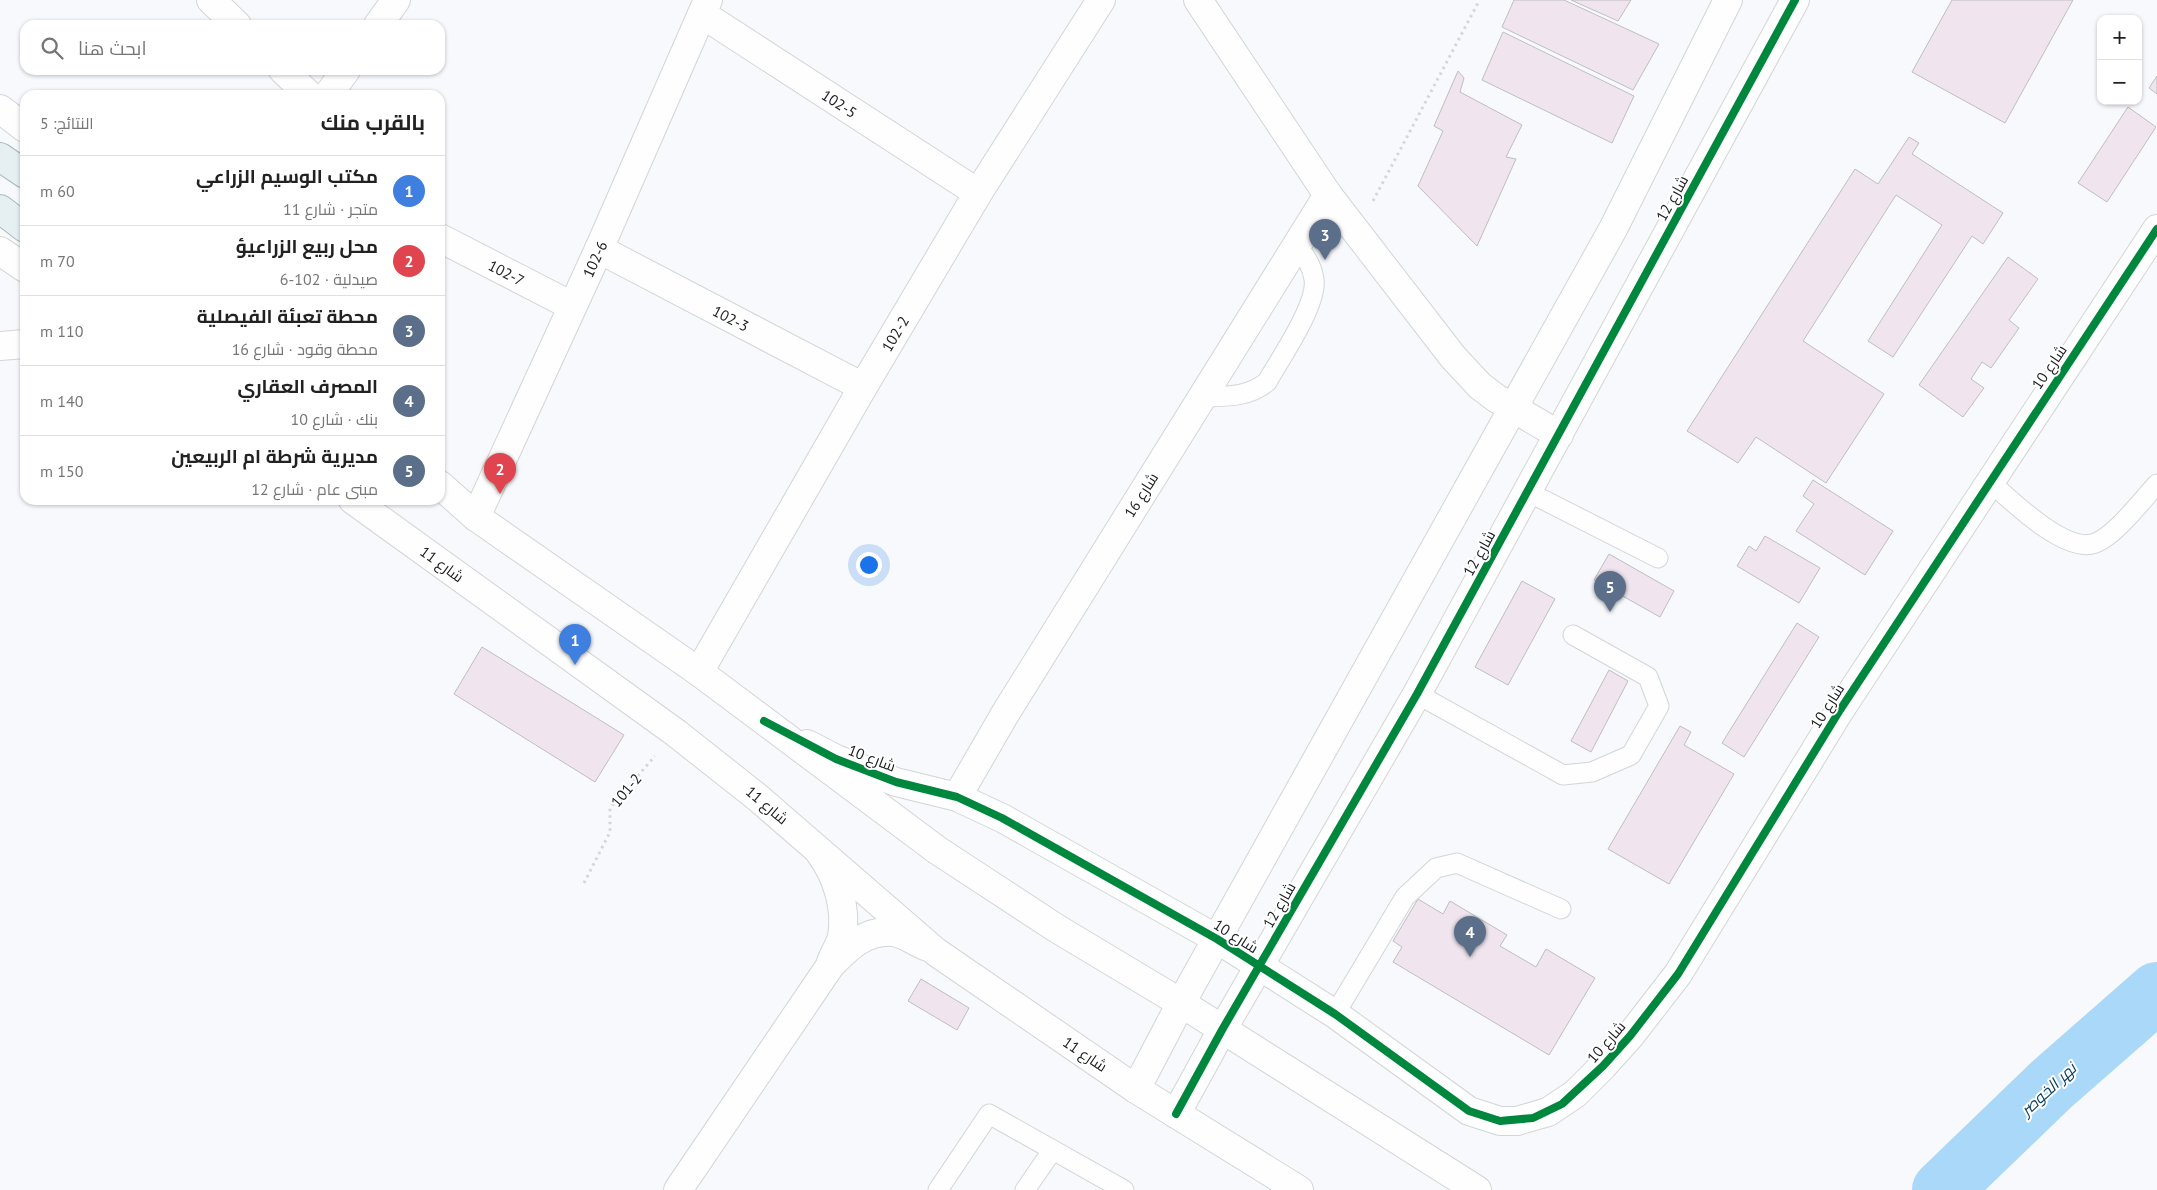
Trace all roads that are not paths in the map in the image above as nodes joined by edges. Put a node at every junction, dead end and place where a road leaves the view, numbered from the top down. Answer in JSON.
{"nodes":[{"id":1,"x":211,"y":0,"type":"edge"},
{"id":2,"x":396,"y":0,"type":"edge"},
{"id":3,"x":1101,"y":0,"type":"edge"},
{"id":4,"x":1728,"y":0,"type":"edge"},
{"id":5,"x":1795,"y":0,"type":"edge"},
{"id":6,"x":1198,"y":1,"type":"edge"},
{"id":7,"x":705,"y":7,"type":"edge"},
{"id":8,"x":232,"y":20,"type":"edge"},
{"id":9,"x":382,"y":20,"type":"edge"},
{"id":10,"x":288,"y":75,"type":"edge"},
{"id":11,"x":342,"y":75,"type":"edge"},
{"id":12,"x":304,"y":90,"type":"edge"},
{"id":13,"x":332,"y":90,"type":"edge"},
{"id":14,"x":0,"y":109,"type":"edge"},
{"id":15,"x":20,"y":124,"type":"edge"},
{"id":16,"x":0,"y":157,"type":"edge"},
{"id":17,"x":20,"y":171,"type":"edge"},
{"id":18,"x":978,"y":193,"type":"junction"},
{"id":19,"x":1328,"y":194,"type":"junction"},
{"id":20,"x":0,"y":209,"type":"edge"},
{"id":21,"x":20,"y":224,"type":"edge"},
{"id":22,"x":2157,"y":229,"type":"edge"},
{"id":23,"x":445,"y":241,"type":"edge"},
{"id":24,"x":1297,"y":245,"type":"junction"},
{"id":25,"x":599,"y":249,"type":"junction"},
{"id":26,"x":0,"y":251,"type":"edge"},
{"id":27,"x":20,"y":265,"type":"edge"},
{"id":28,"x":572,"y":306,"type":"junction"},
{"id":29,"x":20,"y":344,"type":"edge"},
{"id":30,"x":0,"y":346,"type":"edge"},
{"id":31,"x":862,"y":387,"type":"junction"},
{"id":32,"x":1202,"y":397,"type":"junction"},
{"id":33,"x":1512,"y":408,"type":"junction"},
{"id":34,"x":1559,"y":435,"type":"junction"},
{"id":35,"x":1989,"y":481,"type":"junction"},
{"id":36,"x":2157,"y":484,"type":"edge"},
{"id":37,"x":445,"y":489,"type":"edge"},
{"id":38,"x":1528,"y":492,"type":"junction"},
{"id":39,"x":360,"y":505,"type":"edge"},
{"id":40,"x":476,"y":517,"type":"junction"},
{"id":41,"x":1658,"y":558,"type":"dead end"},
{"id":42,"x":1573,"y":636,"type":"dead end"},
{"id":43,"x":699,"y":672,"type":"junction"},
{"id":44,"x":1417,"y":694,"type":"junction"},
{"id":45,"x":764,"y":721,"type":"junction"},
{"id":46,"x":957,"y":797,"type":"junction"},
{"id":47,"x":816,"y":847,"type":"junction"},
{"id":48,"x":1561,"y":909,"type":"dead end"},
{"id":49,"x":1217,"y":939,"type":"junction"},
{"id":50,"x":936,"y":952,"type":"junction"},
{"id":51,"x":830,"y":966,"type":"junction"},
{"id":52,"x":1260,"y":967,"type":"junction"},
{"id":53,"x":1181,"y":1003,"type":"junction"},
{"id":54,"x":1335,"y":1014,"type":"junction"},
{"id":55,"x":1222,"y":1030,"type":"junction"},
{"id":56,"x":1136,"y":1089,"type":"junction"},
{"id":57,"x":1176,"y":1114,"type":"junction"},
{"id":58,"x":1052,"y":1151,"type":"junction"},
{"id":59,"x":1114,"y":1188,"type":"edge"},
{"id":60,"x":678,"y":1190,"type":"edge"},
{"id":61,"x":938,"y":1190,"type":"edge"},
{"id":62,"x":1025,"y":1190,"type":"edge"},
{"id":63,"x":1299,"y":1190,"type":"edge"},
{"id":64,"x":1477,"y":1190,"type":"edge"}],
"edges":[{"from":1,"to":8,"type":"street"},
{"from":2,"to":9,"type":"street"},
{"from":3,"to":18,"type":"street","name":"102-2"},
{"from":4,"to":33,"type":"street"},
{"from":5,"to":34,"type":"street","name":"شارع 12"},
{"from":6,"to":19,"type":"street"},
{"from":7,"to":18,"type":"street","name":"102-5"},
{"from":7,"to":25,"type":"street","name":"102-6"},
{"from":10,"to":12,"type":"street"},
{"from":11,"to":13,"type":"street"},
{"from":14,"to":15,"type":"street"},
{"from":16,"to":17,"type":"main road"},
{"from":18,"to":31,"type":"street","name":"102-2"},
{"from":19,"to":24,"type":"street","name":"شارع 16"},
{"from":19,"to":33,"type":"street"},
{"from":20,"to":21,"type":"main road"},
{"from":22,"to":35,"type":"street","name":"شارع 10"},
{"from":23,"to":28,"type":"street","name":"102-7"},
{"from":24,"to":32,"type":"street","name":"شارع 16"},
{"from":24,"to":32,"type":"lane"},
{"from":25,"to":28,"type":"street","name":"102-6"},
{"from":25,"to":31,"type":"street","name":"102-3"},
{"from":26,"to":27,"type":"street"},
{"from":28,"to":40,"type":"street","name":"102-6"},
{"from":29,"to":30,"type":"street"},
{"from":31,"to":43,"type":"street","name":"102-2"},
{"from":32,"to":46,"type":"street","name":"شارع 16"},
{"from":33,"to":34,"type":"street"},
{"from":33,"to":49,"type":"street"},
{"from":34,"to":38,"type":"street","name":"شارع 12"},
{"from":35,"to":36,"type":"lane"},
{"from":35,"to":54,"type":"street","name":"شارع 10"},
{"from":37,"to":40,"type":"street"},
{"from":38,"to":41,"type":"lane"},
{"from":38,"to":44,"type":"street","name":"شارع 12"},
{"from":39,"to":47,"type":"street","name":"شارع 11"},
{"from":40,"to":43,"type":"street"},
{"from":42,"to":44,"type":"lane"},
{"from":43,"to":45,"type":"street"},
{"from":44,"to":52,"type":"street","name":"شارع 12"},
{"from":45,"to":46,"type":"street","name":"شارع 10"},
{"from":45,"to":53,"type":"street"},
{"from":46,"to":49,"type":"street","name":"شارع 10"},
{"from":47,"to":50,"type":"street","name":"شارع 11"},
{"from":47,"to":51,"type":"street"},
{"from":48,"to":54,"type":"lane"},
{"from":49,"to":52,"type":"street","name":"شارع 10"},
{"from":49,"to":53,"type":"street"},
{"from":50,"to":51,"type":"street"},
{"from":50,"to":56,"type":"street","name":"شارع 11"},
{"from":51,"to":60,"type":"street"},
{"from":52,"to":54,"type":"street","name":"شارع 10"},
{"from":52,"to":55,"type":"street","name":"شارع 12"},
{"from":53,"to":55,"type":"street"},
{"from":53,"to":56,"type":"street"},
{"from":55,"to":57,"type":"street","name":"شارع 12"},
{"from":55,"to":64,"type":"street"},
{"from":56,"to":57,"type":"street","name":"شارع 11"},
{"from":57,"to":63,"type":"street","name":"شارع 11"},
{"from":58,"to":59,"type":"lane"},
{"from":58,"to":61,"type":"lane"},
{"from":58,"to":62,"type":"lane"}]}
